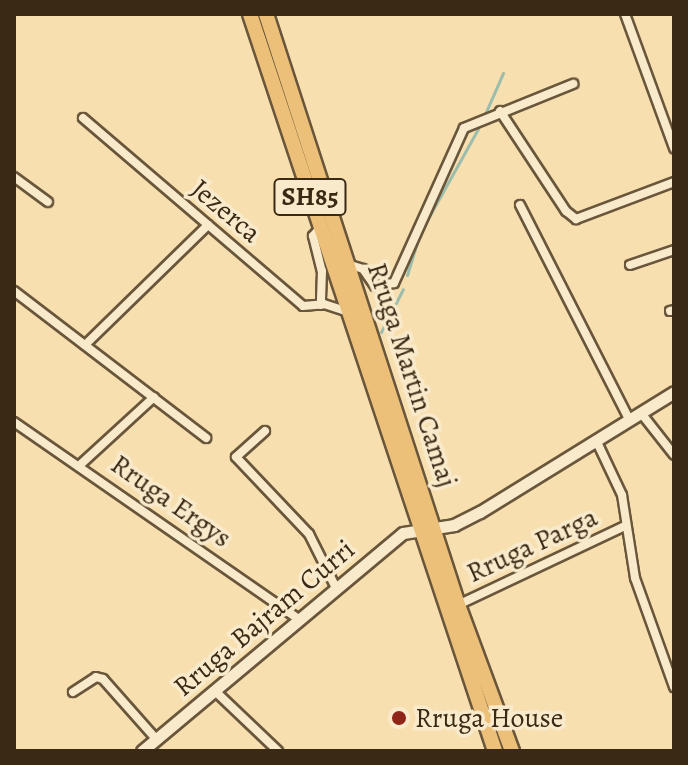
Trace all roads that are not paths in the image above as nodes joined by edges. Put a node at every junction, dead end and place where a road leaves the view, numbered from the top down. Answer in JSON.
{"nodes":[{"id":1,"x":250,"y":14,"type":"edge"},
{"id":2,"x":266,"y":14,"type":"edge"},
{"id":3,"x":625,"y":14,"type":"edge"},
{"id":4,"x":573,"y":84,"type":"dead end"},
{"id":5,"x":500,"y":111,"type":"junction"},
{"id":6,"x":83,"y":118,"type":"dead end"},
{"id":7,"x":674,"y":148,"type":"edge"},
{"id":8,"x":14,"y":177,"type":"edge"},
{"id":9,"x":674,"y":182,"type":"edge"},
{"id":10,"x":48,"y":202,"type":"dead end"},
{"id":11,"x":520,"y":205,"type":"dead end"},
{"id":12,"x":208,"y":225,"type":"junction"},
{"id":13,"x":321,"y":227,"type":"junction"},
{"id":14,"x":674,"y":250,"type":"edge"},
{"id":15,"x":347,"y":264,"type":"junction"},
{"id":16,"x":630,"y":265,"type":"dead end"},
{"id":17,"x":14,"y":291,"type":"edge"},
{"id":18,"x":321,"y":305,"type":"junction"},
{"id":19,"x":348,"y":312,"type":"junction"},
{"id":20,"x":85,"y":345,"type":"junction"},
{"id":21,"x":674,"y":392,"type":"edge"},
{"id":22,"x":154,"y":397,"type":"junction"},
{"id":23,"x":641,"y":413,"type":"junction"},
{"id":24,"x":629,"y":419,"type":"junction"},
{"id":25,"x":14,"y":422,"type":"edge"},
{"id":26,"x":265,"y":431,"type":"dead end"},
{"id":27,"x":206,"y":438,"type":"dead end"},
{"id":28,"x":596,"y":440,"type":"junction"},
{"id":29,"x":674,"y":455,"type":"edge"},
{"id":30,"x":81,"y":464,"type":"junction"},
{"id":31,"x":625,"y":526,"type":"junction"},
{"id":32,"x":435,"y":528,"type":"junction"},
{"id":33,"x":420,"y":529,"type":"junction"},
{"id":34,"x":335,"y":586,"type":"junction"},
{"id":35,"x":458,"y":605,"type":"junction"},
{"id":36,"x":300,"y":620,"type":"junction"},
{"id":37,"x":674,"y":687,"type":"edge"},
{"id":38,"x":215,"y":691,"type":"junction"},
{"id":39,"x":73,"y":692,"type":"dead end"},
{"id":40,"x":156,"y":739,"type":"junction"},
{"id":41,"x":142,"y":751,"type":"edge"},
{"id":42,"x":278,"y":751,"type":"edge"},
{"id":43,"x":495,"y":751,"type":"edge"},
{"id":44,"x":512,"y":751,"type":"edge"}],
"edges":[{"from":1,"to":13,"type":"highway","name":"Rruga Martin Camaj","number":"SH85"},
{"from":2,"to":15,"type":"highway","name":"Rruga Martin Camaj","number":"SH85"},
{"from":3,"to":7,"type":"street"},
{"from":4,"to":5,"type":"street"},
{"from":5,"to":9,"type":"street"},
{"from":5,"to":15,"type":"street"},
{"from":6,"to":12,"type":"street","name":"Jezerca"},
{"from":8,"to":10,"type":"street"},
{"from":11,"to":24,"type":"street"},
{"from":12,"to":18,"type":"street","name":"Jezerca"},
{"from":12,"to":20,"type":"street"},
{"from":13,"to":18,"type":"street"},
{"from":13,"to":19,"type":"highway","name":"Rruga Martin Camaj","number":"SH85"},
{"from":14,"to":16,"type":"street"},
{"from":15,"to":32,"type":"highway","name":"Rruga Martin Camaj","number":"SH85"},
{"from":17,"to":20,"type":"street"},
{"from":18,"to":19,"type":"street","name":"Jezerca"},
{"from":19,"to":33,"type":"highway","name":"Rruga Martin Camaj","number":"SH85"},
{"from":20,"to":22,"type":"street"},
{"from":21,"to":23,"type":"main road"},
{"from":22,"to":27,"type":"street"},
{"from":22,"to":30,"type":"street"},
{"from":23,"to":24,"type":"main road"},
{"from":23,"to":29,"type":"street"},
{"from":24,"to":28,"type":"main road"},
{"from":25,"to":30,"type":"street","name":"Rruga Ergys"},
{"from":26,"to":34,"type":"street"},
{"from":28,"to":31,"type":"street"},
{"from":28,"to":32,"type":"main road"},
{"from":30,"to":36,"type":"street","name":"Rruga Ergys"},
{"from":31,"to":35,"type":"street","name":"Rruga Parga"},
{"from":31,"to":37,"type":"street"},
{"from":32,"to":33,"type":"main road"},
{"from":32,"to":35,"type":"highway","name":"Rruga Martin Camaj","number":"SH85"},
{"from":33,"to":34,"type":"main road","name":"Rruga Bajram Curri"},
{"from":33,"to":43,"type":"highway","name":"Rruga Martin Camaj","number":"SH85"},
{"from":34,"to":36,"type":"main road","name":"Rruga Bajram Curri"},
{"from":35,"to":44,"type":"highway","name":"Rruga Martin Camaj","number":"SH85"},
{"from":36,"to":38,"type":"main road","name":"Rruga Bajram Curri"},
{"from":38,"to":40,"type":"main road","name":"Rruga Bajram Curri"},
{"from":38,"to":42,"type":"street"},
{"from":39,"to":40,"type":"street"},
{"from":40,"to":41,"type":"main road","name":"Rruga Bajram Curri"}]}
